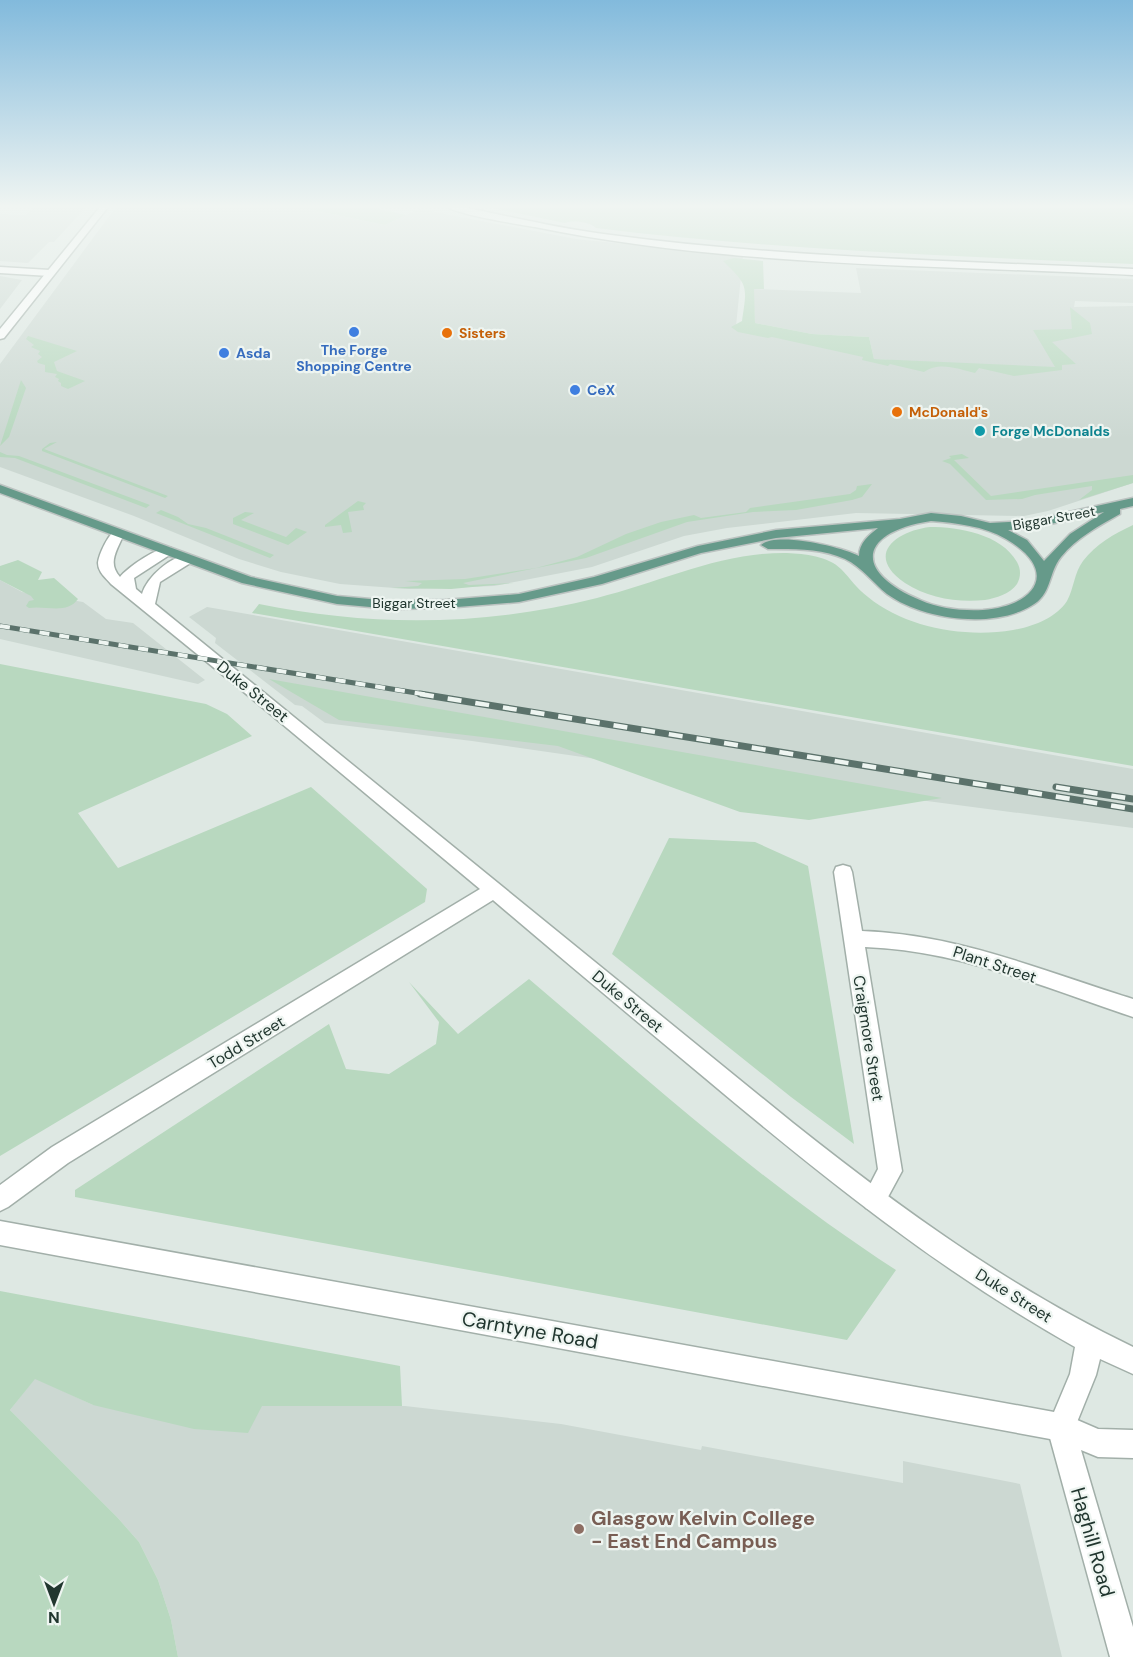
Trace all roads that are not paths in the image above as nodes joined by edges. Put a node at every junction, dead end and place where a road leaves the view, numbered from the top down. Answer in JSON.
{"nodes":[{"id":1,"x":42,"y":284,"type":"edge"},
{"id":2,"x":0,"y":336,"type":"edge"},
{"id":3,"x":0,"y":489,"type":"edge"},
{"id":4,"x":1128,"y":503,"type":"edge"},
{"id":5,"x":896,"y":522,"type":"junction"},
{"id":6,"x":983,"y":524,"type":"junction"},
{"id":7,"x":117,"y":534,"type":"junction"},
{"id":8,"x":715,"y":546,"type":"junction"},
{"id":9,"x":166,"y":551,"type":"junction"},
{"id":10,"x":187,"y":559,"type":"junction"},
{"id":11,"x":871,"y":570,"type":"junction"},
{"id":12,"x":1044,"y":574,"type":"junction"},
{"id":13,"x":129,"y":591,"type":"junction"},
{"id":14,"x":148,"y":605,"type":"junction"},
{"id":15,"x":843,"y":872,"type":"dead end"},
{"id":16,"x":494,"y":890,"type":"junction"},
{"id":17,"x":853,"y":939,"type":"junction"},
{"id":18,"x":1133,"y":1008,"type":"edge"},
{"id":19,"x":0,"y":1199,"type":"edge"},
{"id":20,"x":874,"y":1200,"type":"junction"},
{"id":21,"x":0,"y":1233,"type":"edge"},
{"id":22,"x":1090,"y":1341,"type":"junction"},
{"id":23,"x":1133,"y":1362,"type":"edge"},
{"id":24,"x":1061,"y":1427,"type":"junction"},
{"id":25,"x":1133,"y":1444,"type":"edge"},
{"id":26,"x":1126,"y":1657,"type":"edge"}],
"edges":[{"from":1,"to":2,"type":"street"},
{"from":3,"to":7,"type":"main road"},
{"from":4,"to":6,"type":"main road","name":"Biggar Street"},
{"from":4,"to":12,"type":"main road","name":"Biggar Street"},
{"from":5,"to":6,"type":"main road","name":"Biggar Street"},
{"from":5,"to":8,"type":"main road","name":"Biggar Street"},
{"from":5,"to":11,"type":"main road"},
{"from":6,"to":12,"type":"main road"},
{"from":7,"to":9,"type":"main road","name":"Biggar Street"},
{"from":7,"to":13,"type":"street","name":"Duke Street"},
{"from":8,"to":10,"type":"main road","name":"Biggar Street"},
{"from":8,"to":11,"type":"main road","name":"Biggar Street"},
{"from":9,"to":10,"type":"main road","name":"Biggar Street"},
{"from":9,"to":13,"type":"street"},
{"from":10,"to":14,"type":"street"},
{"from":11,"to":12,"type":"main road","name":"Biggar Street"},
{"from":13,"to":14,"type":"street","name":"Duke Street"},
{"from":14,"to":16,"type":"street","name":"Duke Street"},
{"from":15,"to":17,"type":"street","name":"Craigmore Street"},
{"from":16,"to":19,"type":"street","name":"Todd Street"},
{"from":16,"to":20,"type":"street","name":"Duke Street"},
{"from":17,"to":18,"type":"street","name":"Plant Street"},
{"from":17,"to":20,"type":"street","name":"Craigmore Street"},
{"from":20,"to":22,"type":"street","name":"Duke Street"},
{"from":21,"to":24,"type":"street","name":"Carntyne Road"},
{"from":22,"to":23,"type":"street","name":"Duke Street"},
{"from":22,"to":24,"type":"street"},
{"from":24,"to":25,"type":"street","name":"Carntyne Road"},
{"from":24,"to":26,"type":"street","name":"Haghill Road"}]}
